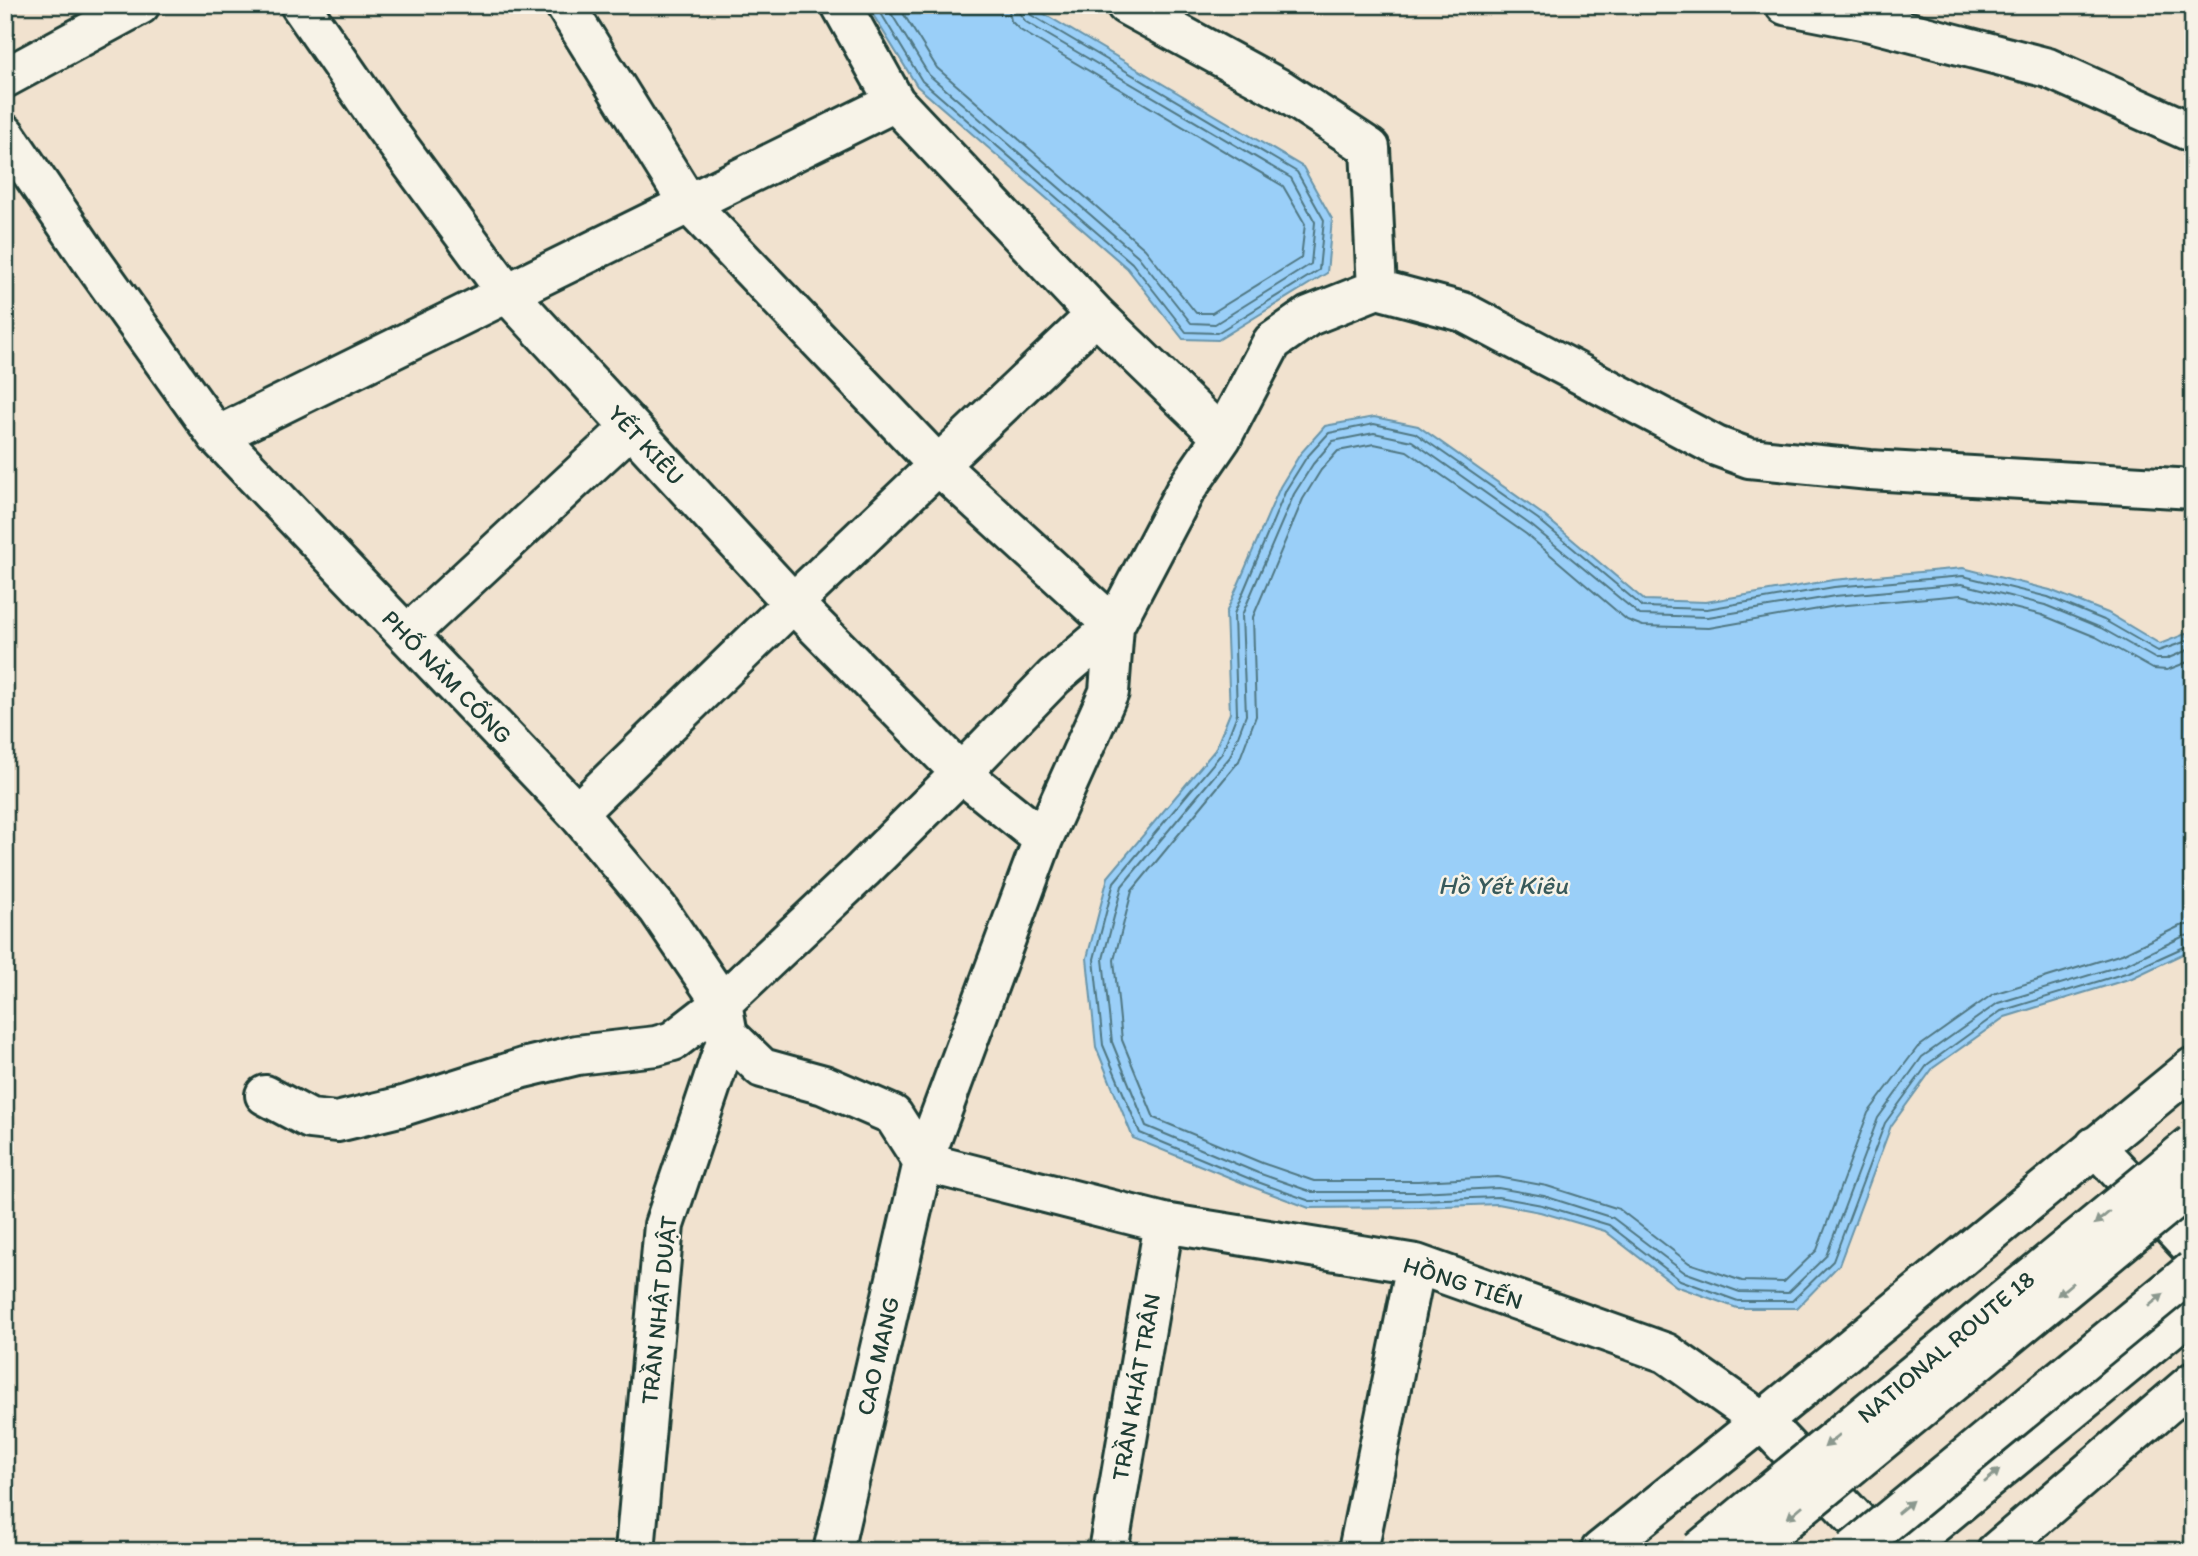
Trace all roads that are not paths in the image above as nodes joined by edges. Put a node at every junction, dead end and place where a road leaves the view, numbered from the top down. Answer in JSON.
{"nodes":[{"id":1,"x":141,"y":5,"type":"edge"},
{"id":2,"x":300,"y":5,"type":"edge"},
{"id":3,"x":565,"y":5,"type":"edge"},
{"id":4,"x":841,"y":5,"type":"edge"},
{"id":5,"x":1126,"y":5,"type":"edge"},
{"id":6,"x":1785,"y":5,"type":"edge"},
{"id":7,"x":5,"y":78,"type":"edge"},
{"id":8,"x":895,"y":102,"type":"junction"},
{"id":9,"x":2193,"y":132,"type":"edge"},
{"id":10,"x":5,"y":134,"type":"edge"},
{"id":11,"x":688,"y":203,"type":"junction"},
{"id":12,"x":1377,"y":289,"type":"junction"},
{"id":13,"x":507,"y":293,"type":"junction"},
{"id":14,"x":1096,"y":315,"type":"junction"},
{"id":15,"x":630,"y":428,"type":"junction"},
{"id":16,"x":217,"y":436,"type":"junction"},
{"id":17,"x":1222,"y":437,"type":"junction"},
{"id":18,"x":938,"y":465,"type":"junction"},
{"id":19,"x":2193,"y":489,"type":"edge"},
{"id":20,"x":793,"y":603,"type":"junction"},
{"id":21,"x":1114,"y":626,"type":"junction"},
{"id":22,"x":407,"y":635,"type":"junction"},
{"id":23,"x":961,"y":773,"type":"junction"},
{"id":24,"x":577,"y":813,"type":"junction"},
{"id":25,"x":1043,"y":839,"type":"junction"},
{"id":26,"x":725,"y":1019,"type":"junction"},
{"id":27,"x":2193,"y":1067,"type":"edge"},
{"id":28,"x":265,"y":1095,"type":"dead end"},
{"id":29,"x":2193,"y":1144,"type":"edge"},
{"id":30,"x":2095,"y":1146,"type":"junction"},
{"id":31,"x":923,"y":1161,"type":"junction"},
{"id":32,"x":2193,"y":1184,"type":"edge"},
{"id":33,"x":1164,"y":1223,"type":"junction"},
{"id":34,"x":2193,"y":1250,"type":"edge"},
{"id":35,"x":1416,"y":1264,"type":"junction"},
{"id":36,"x":2193,"y":1270,"type":"edge"},
{"id":37,"x":2193,"y":1310,"type":"edge"},
{"id":38,"x":2193,"y":1382,"type":"edge"},
{"id":39,"x":1762,"y":1421,"type":"junction"},
{"id":40,"x":635,"y":1551,"type":"edge"},
{"id":41,"x":832,"y":1551,"type":"edge"},
{"id":42,"x":1108,"y":1551,"type":"edge"},
{"id":43,"x":1358,"y":1551,"type":"edge"},
{"id":44,"x":1600,"y":1551,"type":"edge"},
{"id":45,"x":1699,"y":1551,"type":"edge"},
{"id":46,"x":1748,"y":1551,"type":"edge"},
{"id":47,"x":1853,"y":1551,"type":"edge"},
{"id":48,"x":1886,"y":1551,"type":"edge"},
{"id":49,"x":1901,"y":1551,"type":"edge"},
{"id":50,"x":1997,"y":1551,"type":"edge"}],
"edges":[{"from":1,"to":7,"type":"street"},
{"from":2,"to":13,"type":"street","name":"YẾT KIÊU"},
{"from":3,"to":11,"type":"street"},
{"from":4,"to":8,"type":"street"},
{"from":5,"to":12,"type":"street"},
{"from":6,"to":9,"type":"street"},
{"from":8,"to":11,"type":"street"},
{"from":8,"to":14,"type":"street"},
{"from":10,"to":16,"type":"street","name":"PHỐ NĂM CỐNG"},
{"from":11,"to":13,"type":"street"},
{"from":11,"to":18,"type":"street"},
{"from":12,"to":17,"type":"street"},
{"from":12,"to":19,"type":"street"},
{"from":13,"to":15,"type":"street","name":"YẾT KIÊU"},
{"from":13,"to":16,"type":"street"},
{"from":14,"to":17,"type":"street"},
{"from":14,"to":18,"type":"street"},
{"from":15,"to":20,"type":"street","name":"YẾT KIÊU"},
{"from":15,"to":22,"type":"street"},
{"from":16,"to":22,"type":"street","name":"PHỐ NĂM CỐNG"},
{"from":17,"to":21,"type":"street"},
{"from":18,"to":20,"type":"street"},
{"from":18,"to":21,"type":"street"},
{"from":20,"to":23,"type":"street","name":"YẾT KIÊU"},
{"from":20,"to":24,"type":"street"},
{"from":21,"to":23,"type":"street"},
{"from":21,"to":25,"type":"street","name":"CAO MANG"},
{"from":22,"to":24,"type":"street","name":"PHỐ NĂM CỐNG"},
{"from":23,"to":25,"type":"street","name":"YẾT KIÊU"},
{"from":23,"to":26,"type":"street"},
{"from":24,"to":26,"type":"street","name":"PHỐ NĂM CỐNG"},
{"from":25,"to":31,"type":"street","name":"CAO MANG"},
{"from":26,"to":28,"type":"street"},
{"from":26,"to":31,"type":"street","name":"PHỐ NĂM CỐNG"},
{"from":26,"to":40,"type":"street","name":"TRẦN NHẬT DUẬT"},
{"from":27,"to":30,"type":"street"},
{"from":29,"to":45,"type":"street","name":"NATIONAL ROUTE 18","one_way":true,"bridge":true},
{"from":30,"to":34,"type":"street"},
{"from":30,"to":39,"type":"street"},
{"from":31,"to":33,"type":"street","name":"HỒNG TIẾN"},
{"from":31,"to":41,"type":"street","name":"CAO MANG"},
{"from":32,"to":46,"type":"street","name":"NATIONAL ROUTE 18","one_way":true,"bridge":true},
{"from":33,"to":35,"type":"street","name":"HỒNG TIẾN"},
{"from":33,"to":42,"type":"street","name":"TRẦN KHÁT TRÂN"},
{"from":35,"to":39,"type":"street","name":"HỒNG TIẾN"},
{"from":35,"to":43,"type":"street"},
{"from":47,"to":36,"type":"street","one_way":true,"bridge":true},
{"from":49,"to":37,"type":"street","one_way":true},
{"from":38,"to":50,"type":"street"},
{"from":39,"to":44,"type":"street"},
{"from":39,"to":48,"type":"street","name":"HỒNG TIẾN"}]}
